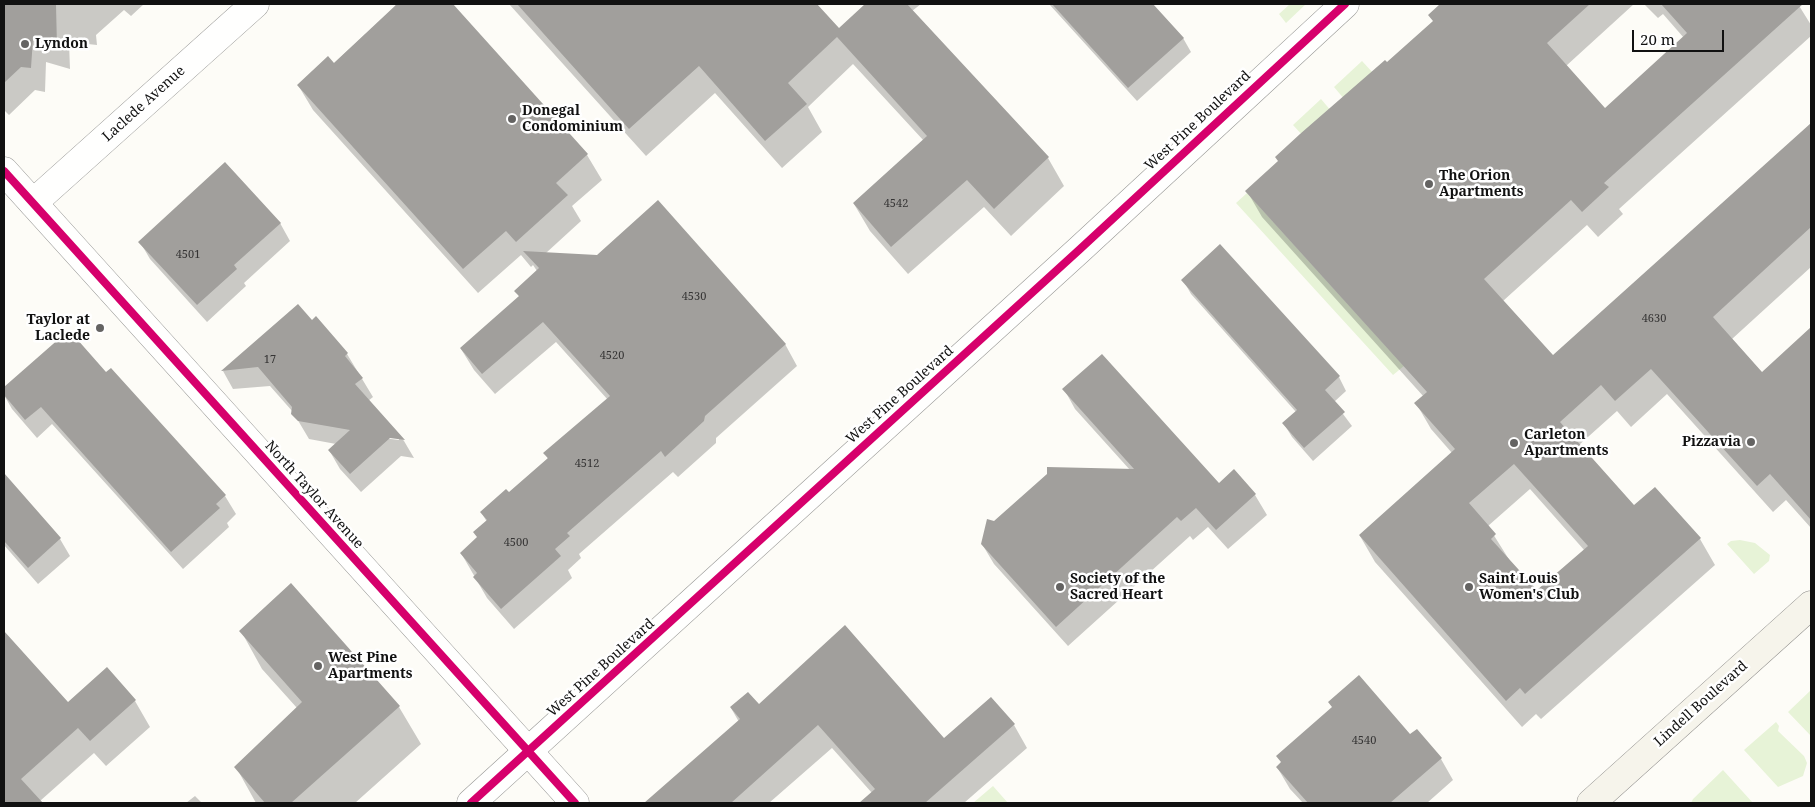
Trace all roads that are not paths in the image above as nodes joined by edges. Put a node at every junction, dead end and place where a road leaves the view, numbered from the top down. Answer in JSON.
{"nodes":[{"id":1,"x":254,"y":4,"type":"edge"},
{"id":2,"x":1345,"y":4,"type":"edge"},
{"id":3,"x":4,"y":171,"type":"edge"},
{"id":4,"x":34,"y":204,"type":"junction"},
{"id":5,"x":1811,"y":605,"type":"edge"},
{"id":6,"x":528,"y":751,"type":"junction"},
{"id":7,"x":471,"y":803,"type":"edge"},
{"id":8,"x":575,"y":803,"type":"edge"},
{"id":9,"x":1591,"y":803,"type":"edge"}],
"edges":[{"from":1,"to":4,"type":"street","name":"Laclede Avenue"},
{"from":2,"to":6,"type":"street","name":"West Pine Boulevard"},
{"from":3,"to":4,"type":"street","name":"North Taylor Avenue"},
{"from":4,"to":6,"type":"street","name":"North Taylor Avenue"},
{"from":5,"to":9,"type":"main road","name":"Lindell Boulevard"},
{"from":6,"to":7,"type":"street","name":"West Pine Boulevard"},
{"from":6,"to":8,"type":"street","name":"North Taylor Avenue"}]}
